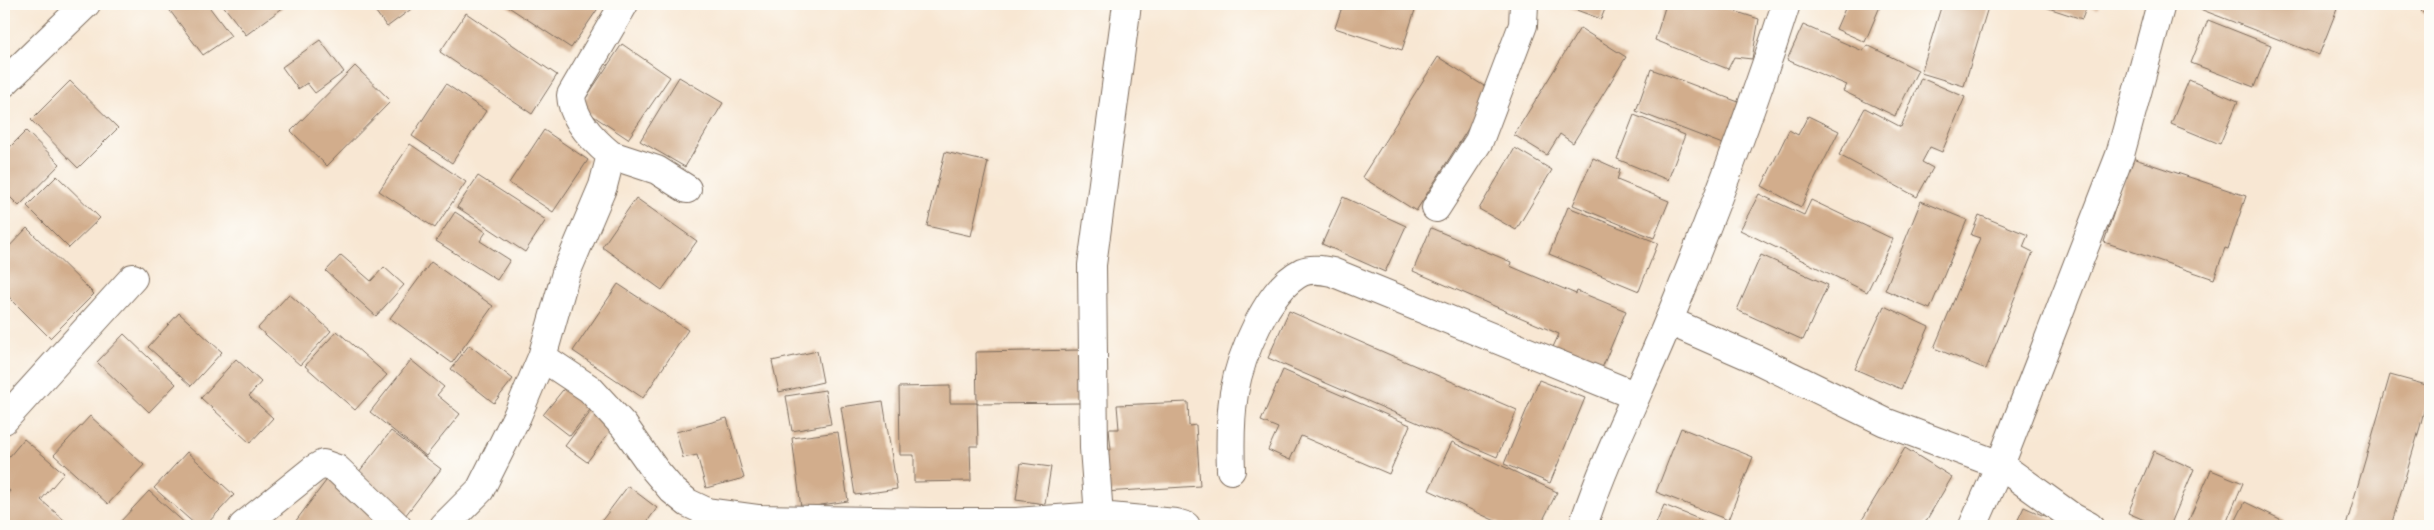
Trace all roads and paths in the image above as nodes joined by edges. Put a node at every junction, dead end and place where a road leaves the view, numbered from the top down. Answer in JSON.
{"nodes":[{"id":1,"x":86,"y":4,"type":"edge"},
{"id":2,"x":624,"y":4,"type":"edge"},
{"id":3,"x":1127,"y":4,"type":"edge"},
{"id":4,"x":1524,"y":4,"type":"edge"},
{"id":5,"x":1786,"y":4,"type":"edge"},
{"id":6,"x":2161,"y":4,"type":"edge"},
{"id":7,"x":4,"y":83,"type":"edge"},
{"id":8,"x":611,"y":155,"type":"junction"},
{"id":9,"x":687,"y":189,"type":"dead end"},
{"id":10,"x":1436,"y":208,"type":"dead end"},
{"id":11,"x":133,"y":278,"type":"dead end"},
{"id":12,"x":1669,"y":321,"type":"junction"},
{"id":13,"x":542,"y":356,"type":"junction"},
{"id":14,"x":1636,"y":396,"type":"junction"},
{"id":15,"x":4,"y":420,"type":"edge"},
{"id":16,"x":2000,"y":465,"type":"junction"},
{"id":17,"x":1231,"y":470,"type":"dead end"},
{"id":18,"x":1099,"y":516,"type":"junction"},
{"id":19,"x":243,"y":526,"type":"edge"},
{"id":20,"x":397,"y":526,"type":"edge"},
{"id":21,"x":444,"y":526,"type":"edge"},
{"id":22,"x":1186,"y":526,"type":"edge"},
{"id":23,"x":1583,"y":526,"type":"edge"},
{"id":24,"x":1973,"y":526,"type":"edge"},
{"id":25,"x":2089,"y":526,"type":"edge"}],
"edges":[{"from":1,"to":7,"type":"street"},
{"from":2,"to":8,"type":"street"},
{"from":3,"to":18,"type":"street"},
{"from":4,"to":10,"type":"street"},
{"from":5,"to":12,"type":"street"},
{"from":6,"to":16,"type":"street"},
{"from":8,"to":9,"type":"street"},
{"from":8,"to":13,"type":"street"},
{"from":11,"to":15,"type":"street"},
{"from":12,"to":14,"type":"street"},
{"from":12,"to":16,"type":"street"},
{"from":13,"to":18,"type":"street"},
{"from":13,"to":21,"type":"street"},
{"from":14,"to":17,"type":"street"},
{"from":14,"to":23,"type":"street"},
{"from":16,"to":24,"type":"street"},
{"from":16,"to":25,"type":"street"},
{"from":18,"to":22,"type":"street"},
{"from":19,"to":20,"type":"street"}]}
